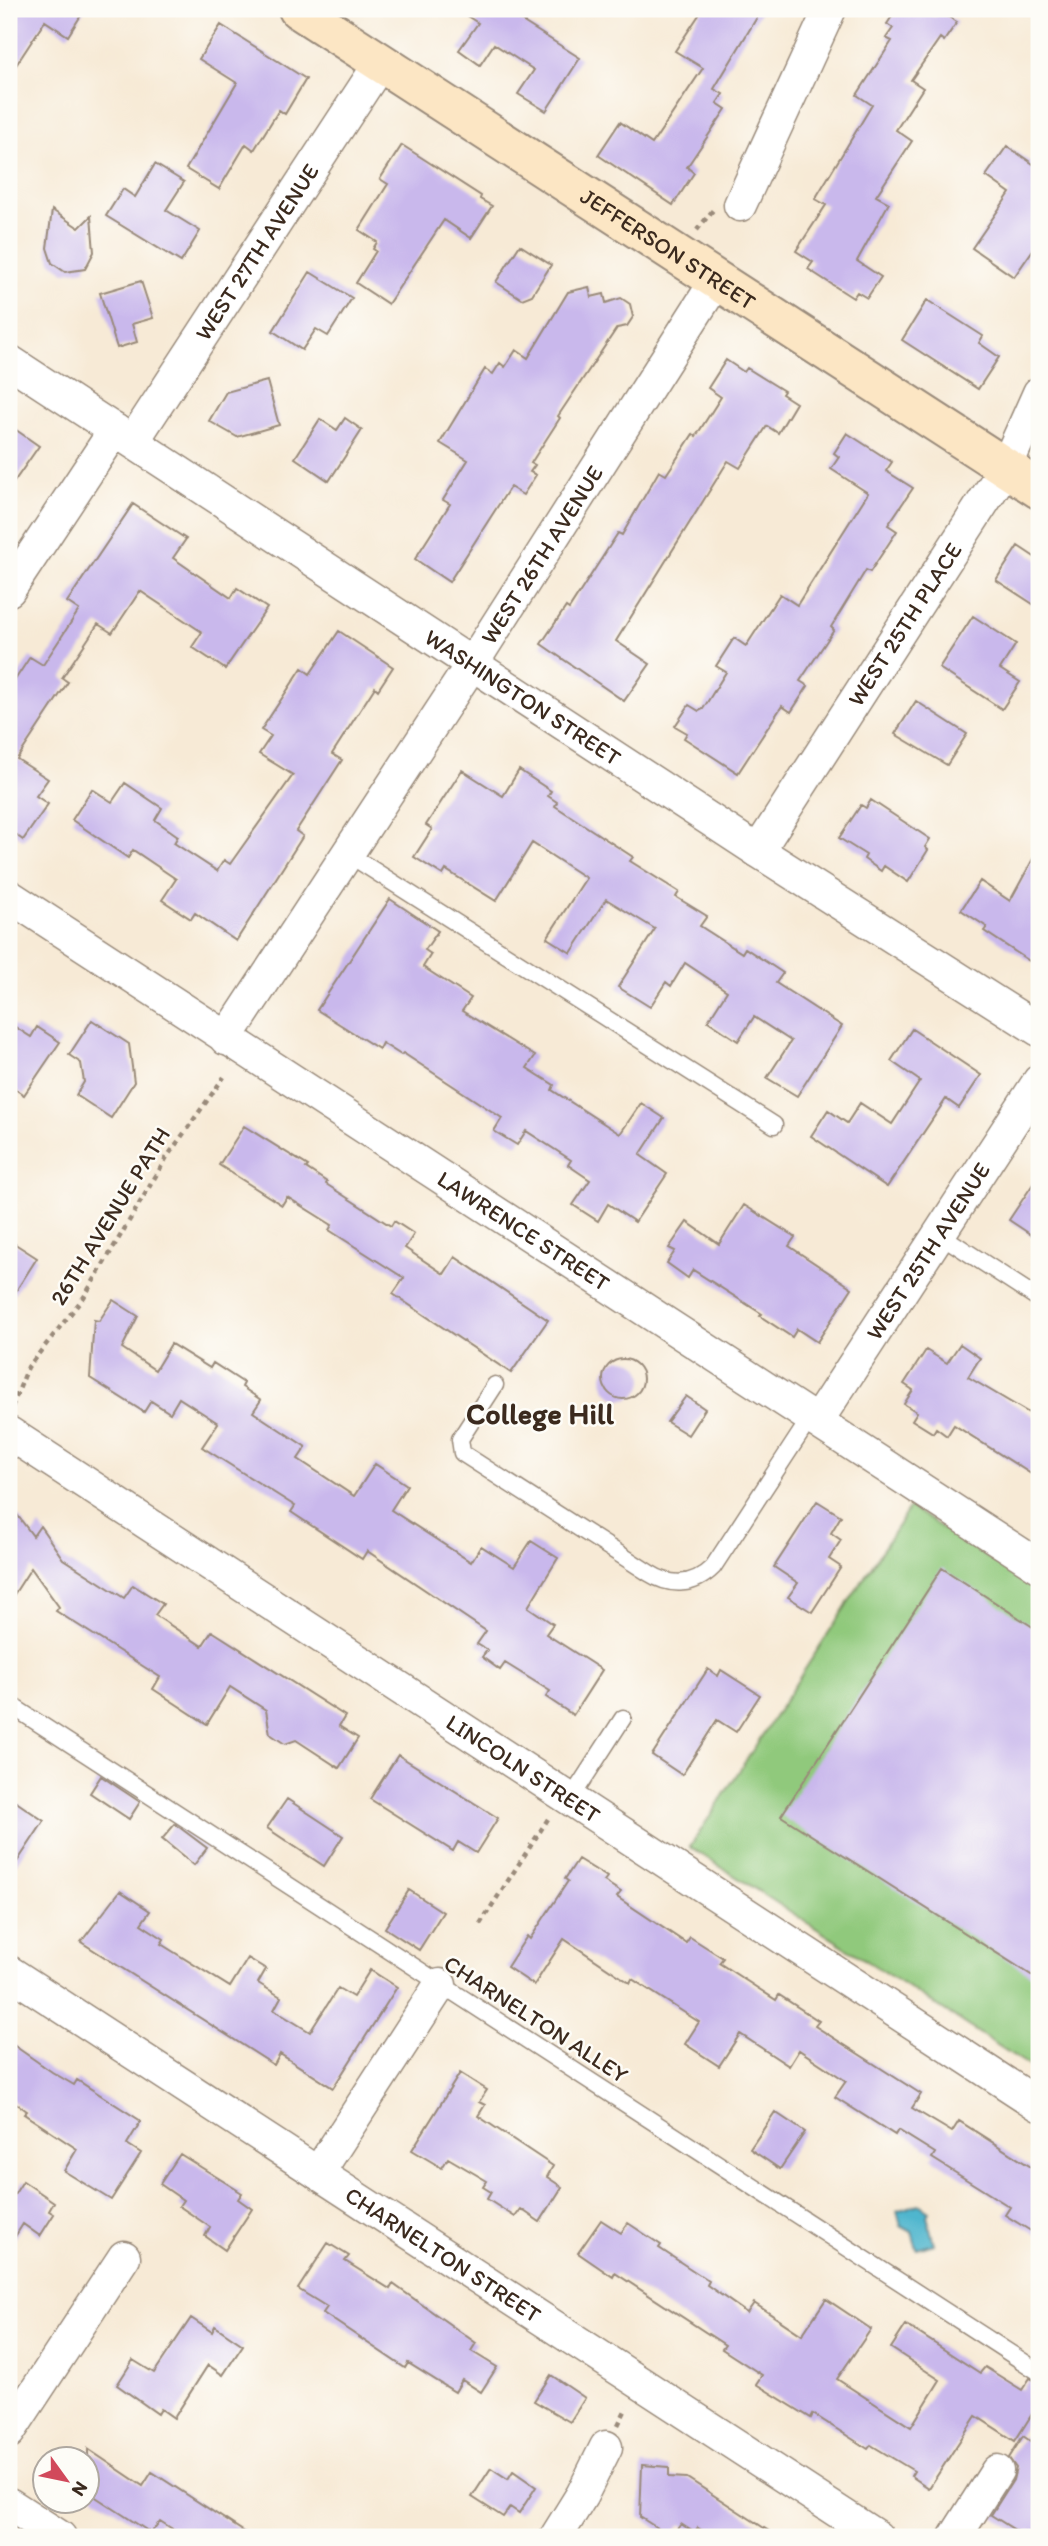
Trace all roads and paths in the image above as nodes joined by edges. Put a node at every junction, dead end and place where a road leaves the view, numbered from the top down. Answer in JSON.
{"nodes":[{"id":1,"x":298,"y":9,"type":"edge"},
{"id":2,"x":830,"y":9,"type":"edge"},
{"id":3,"x":381,"y":62,"type":"junction"},
{"id":4,"x":740,"y":205,"type":"joint"},
{"id":5,"x":680,"y":257,"type":"junction"},
{"id":6,"x":716,"y":281,"type":"junction"},
{"id":7,"x":9,"y":361,"type":"edge"},
{"id":8,"x":1039,"y":393,"type":"edge"},
{"id":9,"x":124,"y":435,"type":"junction"},
{"id":10,"x":1006,"y":467,"type":"junction"},
{"id":11,"x":1039,"y":489,"type":"edge"},
{"id":12,"x":9,"y":590,"type":"edge"},
{"id":13,"x":472,"y":664,"type":"junction"},
{"id":14,"x":758,"y":851,"type":"junction"},
{"id":15,"x":348,"y":854,"type":"junction"},
{"id":16,"x":9,"y":896,"type":"edge"},
{"id":17,"x":1039,"y":1030,"type":"edge"},
{"id":18,"x":226,"y":1039,"type":"junction"},
{"id":19,"x":224,"y":1077,"type":"dead end"},
{"id":20,"x":1039,"y":1081,"type":"edge"},
{"id":21,"x":774,"y":1125,"type":"dead end"},
{"id":22,"x":941,"y":1235,"type":"junction"},
{"id":23,"x":1039,"y":1299,"type":"edge"},
{"id":24,"x":495,"y":1385,"type":"dead end"},
{"id":25,"x":9,"y":1411,"type":"edge"},
{"id":26,"x":814,"y":1419,"type":"junction"},
{"id":27,"x":9,"y":1433,"type":"edge"},
{"id":28,"x":1039,"y":1566,"type":"edge"},
{"id":29,"x":9,"y":1704,"type":"edge"},
{"id":30,"x":623,"y":1718,"type":"dead end"},
{"id":31,"x":567,"y":1798,"type":"junction"},
{"id":32,"x":480,"y":1924,"type":"dead end"},
{"id":33,"x":9,"y":1972,"type":"edge"},
{"id":34,"x":440,"y":1984,"type":"junction"},
{"id":35,"x":1039,"y":2105,"type":"edge"},
{"id":36,"x":318,"y":2173,"type":"junction"},
{"id":37,"x":124,"y":2257,"type":"dead end"},
{"id":38,"x":1039,"y":2372,"type":"edge"},
{"id":39,"x":640,"y":2383,"type":"junction"},
{"id":40,"x":9,"y":2432,"type":"edge"},
{"id":41,"x":606,"y":2447,"type":"joint"},
{"id":42,"x":998,"y":2471,"type":"dead end"},
{"id":43,"x":9,"y":2504,"type":"edge"},
{"id":44,"x":60,"y":2537,"type":"edge"},
{"id":45,"x":556,"y":2537,"type":"edge"},
{"id":46,"x":877,"y":2537,"type":"edge"},
{"id":47,"x":955,"y":2537,"type":"edge"}],
"edges":[{"from":1,"to":3,"type":"street","name":"JEFFERSON STREET"},
{"from":2,"to":4,"type":"street"},
{"from":3,"to":5,"type":"street","name":"JEFFERSON STREET"},
{"from":3,"to":9,"type":"street","name":"WEST 27TH AVENUE"},
{"from":4,"to":5,"type":"path"},
{"from":5,"to":6,"type":"street","name":"JEFFERSON STREET"},
{"from":6,"to":10,"type":"street","name":"JEFFERSON STREET"},
{"from":6,"to":13,"type":"street","name":"WEST 26TH AVENUE"},
{"from":7,"to":9,"type":"street","name":"WASHINGTON STREET"},
{"from":8,"to":10,"type":"street","name":"WEST 25TH PLACE"},
{"from":9,"to":12,"type":"street","name":"WEST 27TH AVENUE"},
{"from":9,"to":13,"type":"street","name":"WASHINGTON STREET"},
{"from":10,"to":11,"type":"street","name":"JEFFERSON STREET"},
{"from":10,"to":14,"type":"street","name":"WEST 25TH PLACE"},
{"from":13,"to":14,"type":"street","name":"WASHINGTON STREET"},
{"from":13,"to":15,"type":"street","name":"WEST 26TH AVENUE"},
{"from":14,"to":17,"type":"street","name":"WASHINGTON STREET"},
{"from":15,"to":18,"type":"street","name":"WEST 26TH AVENUE"},
{"from":15,"to":21,"type":"lane"},
{"from":16,"to":18,"type":"street","name":"LAWRENCE STREET"},
{"from":18,"to":26,"type":"street","name":"LAWRENCE STREET"},
{"from":19,"to":25,"type":"path","name":"26TH AVENUE PATH"},
{"from":20,"to":22,"type":"street","name":"WEST 25TH AVENUE"},
{"from":22,"to":23,"type":"lane"},
{"from":22,"to":26,"type":"street","name":"WEST 25TH AVENUE"},
{"from":24,"to":26,"type":"lane"},
{"from":26,"to":28,"type":"street","name":"LAWRENCE STREET"},
{"from":27,"to":31,"type":"street","name":"LINCOLN STREET"},
{"from":29,"to":34,"type":"lane","name":"CHARNELTON ALLEY"},
{"from":30,"to":31,"type":"lane"},
{"from":31,"to":32,"type":"path"},
{"from":31,"to":35,"type":"street","name":"LINCOLN STREET"},
{"from":33,"to":36,"type":"street","name":"CHARNELTON STREET"},
{"from":34,"to":36,"type":"street"},
{"from":34,"to":38,"type":"lane","name":"CHARNELTON ALLEY"},
{"from":36,"to":39,"type":"street","name":"CHARNELTON STREET"},
{"from":37,"to":40,"type":"street"},
{"from":39,"to":41,"type":"path"},
{"from":39,"to":46,"type":"street","name":"CHARNELTON STREET"},
{"from":41,"to":45,"type":"street"},
{"from":42,"to":47,"type":"street"},
{"from":43,"to":44,"type":"street"}]}
